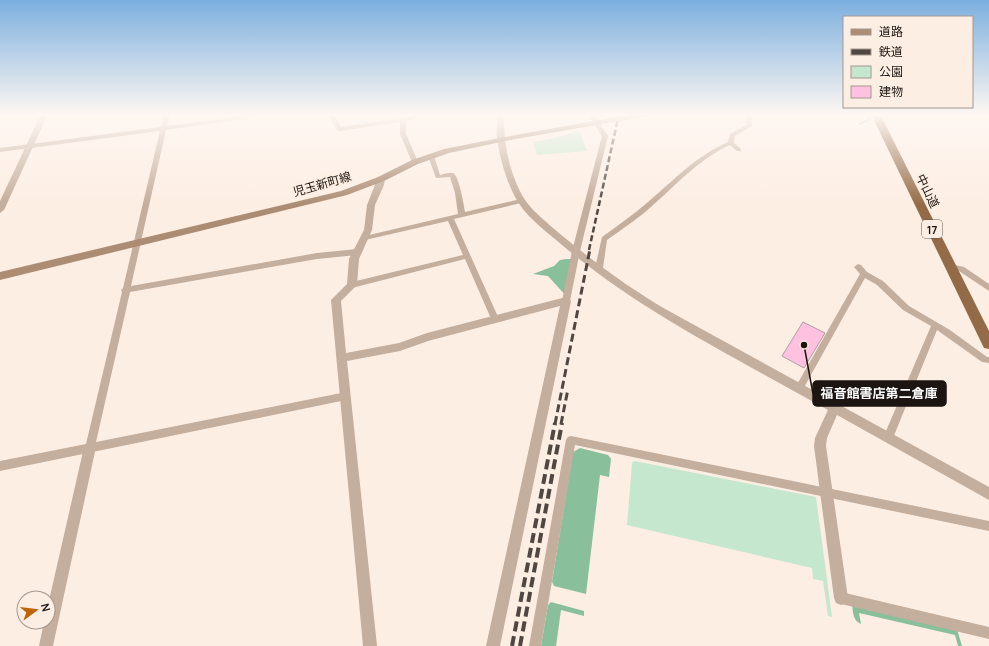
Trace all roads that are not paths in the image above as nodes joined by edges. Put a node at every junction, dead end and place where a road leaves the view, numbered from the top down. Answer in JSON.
{"nodes":[{"id":1,"x":45,"y":144,"type":"edge"},
{"id":2,"x":161,"y":144,"type":"edge"},
{"id":3,"x":408,"y":144,"type":"edge"},
{"id":4,"x":475,"y":144,"type":"edge"},
{"id":5,"x":502,"y":144,"type":"edge"},
{"id":6,"x":603,"y":144,"type":"edge"},
{"id":7,"x":728,"y":144,"type":"edge"},
{"id":8,"x":732,"y":144,"type":"edge"},
{"id":9,"x":890,"y":144,"type":"edge"},
{"id":10,"x":30,"y":146,"type":"junction"},
{"id":11,"x":0,"y":150,"type":"edge"},
{"id":12,"x":739,"y":150,"type":"dead end"},
{"id":13,"x":431,"y":156,"type":"junction"},
{"id":14,"x":415,"y":162,"type":"junction"},
{"id":15,"x":381,"y":179,"type":"junction"},
{"id":16,"x":521,"y":201,"type":"junction"},
{"id":17,"x":0,"y":210,"type":"edge"},
{"id":18,"x":462,"y":215,"type":"junction"},
{"id":19,"x":450,"y":218,"type":"junction"},
{"id":20,"x":365,"y":238,"type":"junction"},
{"id":21,"x":138,"y":243,"type":"junction"},
{"id":22,"x":357,"y":252,"type":"junction"},
{"id":23,"x":576,"y":252,"type":"junction"},
{"id":24,"x":468,"y":256,"type":"junction"},
{"id":25,"x":858,"y":267,"type":"dead end"},
{"id":26,"x":950,"y":267,"type":"junction"},
{"id":27,"x":599,"y":268,"type":"junction"},
{"id":28,"x":864,"y":274,"type":"junction"},
{"id":29,"x":0,"y":276,"type":"edge"},
{"id":30,"x":352,"y":284,"type":"junction"},
{"id":31,"x":989,"y":288,"type":"edge"},
{"id":32,"x":125,"y":290,"type":"junction"},
{"id":33,"x":566,"y":301,"type":"junction"},
{"id":34,"x":495,"y":319,"type":"junction"},
{"id":35,"x":935,"y":326,"type":"junction"},
{"id":36,"x":989,"y":344,"type":"edge"},
{"id":37,"x":342,"y":358,"type":"junction"},
{"id":38,"x":989,"y":360,"type":"edge"},
{"id":39,"x":799,"y":388,"type":"junction"},
{"id":40,"x":346,"y":396,"type":"junction"},
{"id":41,"x":835,"y":408,"type":"junction"},
{"id":42,"x":888,"y":438,"type":"junction"},
{"id":43,"x":90,"y":448,"type":"junction"},
{"id":44,"x":0,"y":466,"type":"edge"},
{"id":45,"x":826,"y":493,"type":"junction"},
{"id":46,"x":989,"y":494,"type":"edge"},
{"id":47,"x":989,"y":526,"type":"edge"},
{"id":48,"x":841,"y":598,"type":"joint"},
{"id":49,"x":989,"y":633,"type":"edge"},
{"id":50,"x":46,"y":646,"type":"edge"},
{"id":51,"x":370,"y":646,"type":"edge"},
{"id":52,"x":493,"y":646,"type":"edge"},
{"id":53,"x":535,"y":646,"type":"edge"}],
"edges":[{"from":1,"to":10,"type":"street"},
{"from":2,"to":21,"type":"street"},
{"from":3,"to":14,"type":"street"},
{"from":4,"to":13,"type":"main road","name":"児玉新町線"},
{"from":5,"to":16,"type":"street"},
{"from":6,"to":23,"type":"street"},
{"from":7,"to":27,"type":"street"},
{"from":8,"to":12,"type":"street"},
{"from":9,"to":26,"type":"highway","name":"中山道","number":"17"},
{"from":10,"to":11,"type":"street"},
{"from":10,"to":17,"type":"street"},
{"from":13,"to":14,"type":"main road","name":"児玉新町線"},
{"from":13,"to":18,"type":"street"},
{"from":14,"to":15,"type":"main road","name":"児玉新町線"},
{"from":15,"to":20,"type":"street"},
{"from":15,"to":21,"type":"main road","name":"児玉新町線"},
{"from":16,"to":18,"type":"street"},
{"from":16,"to":23,"type":"street"},
{"from":18,"to":19,"type":"street"},
{"from":19,"to":20,"type":"street"},
{"from":19,"to":24,"type":"street"},
{"from":20,"to":22,"type":"street"},
{"from":21,"to":29,"type":"main road","name":"児玉新町線"},
{"from":21,"to":32,"type":"street"},
{"from":22,"to":30,"type":"street"},
{"from":22,"to":32,"type":"street"},
{"from":23,"to":27,"type":"street"},
{"from":23,"to":33,"type":"street"},
{"from":24,"to":30,"type":"street"},
{"from":24,"to":34,"type":"street"},
{"from":25,"to":28,"type":"street"},
{"from":26,"to":31,"type":"street"},
{"from":26,"to":36,"type":"highway","name":"中山道","number":"17"},
{"from":27,"to":39,"type":"street"},
{"from":28,"to":35,"type":"street"},
{"from":28,"to":39,"type":"street"},
{"from":30,"to":37,"type":"street"},
{"from":32,"to":43,"type":"street"},
{"from":33,"to":34,"type":"street"},
{"from":33,"to":52,"type":"street"},
{"from":34,"to":37,"type":"street"},
{"from":35,"to":38,"type":"street"},
{"from":35,"to":42,"type":"street"},
{"from":37,"to":40,"type":"street"},
{"from":39,"to":41,"type":"street"},
{"from":40,"to":43,"type":"street"},
{"from":40,"to":51,"type":"street"},
{"from":41,"to":42,"type":"street"},
{"from":41,"to":45,"type":"street"},
{"from":42,"to":46,"type":"street"},
{"from":43,"to":44,"type":"street"},
{"from":43,"to":50,"type":"street"},
{"from":45,"to":47,"type":"street"},
{"from":45,"to":48,"type":"street"},
{"from":45,"to":53,"type":"street"},
{"from":48,"to":49,"type":"street"}]}
